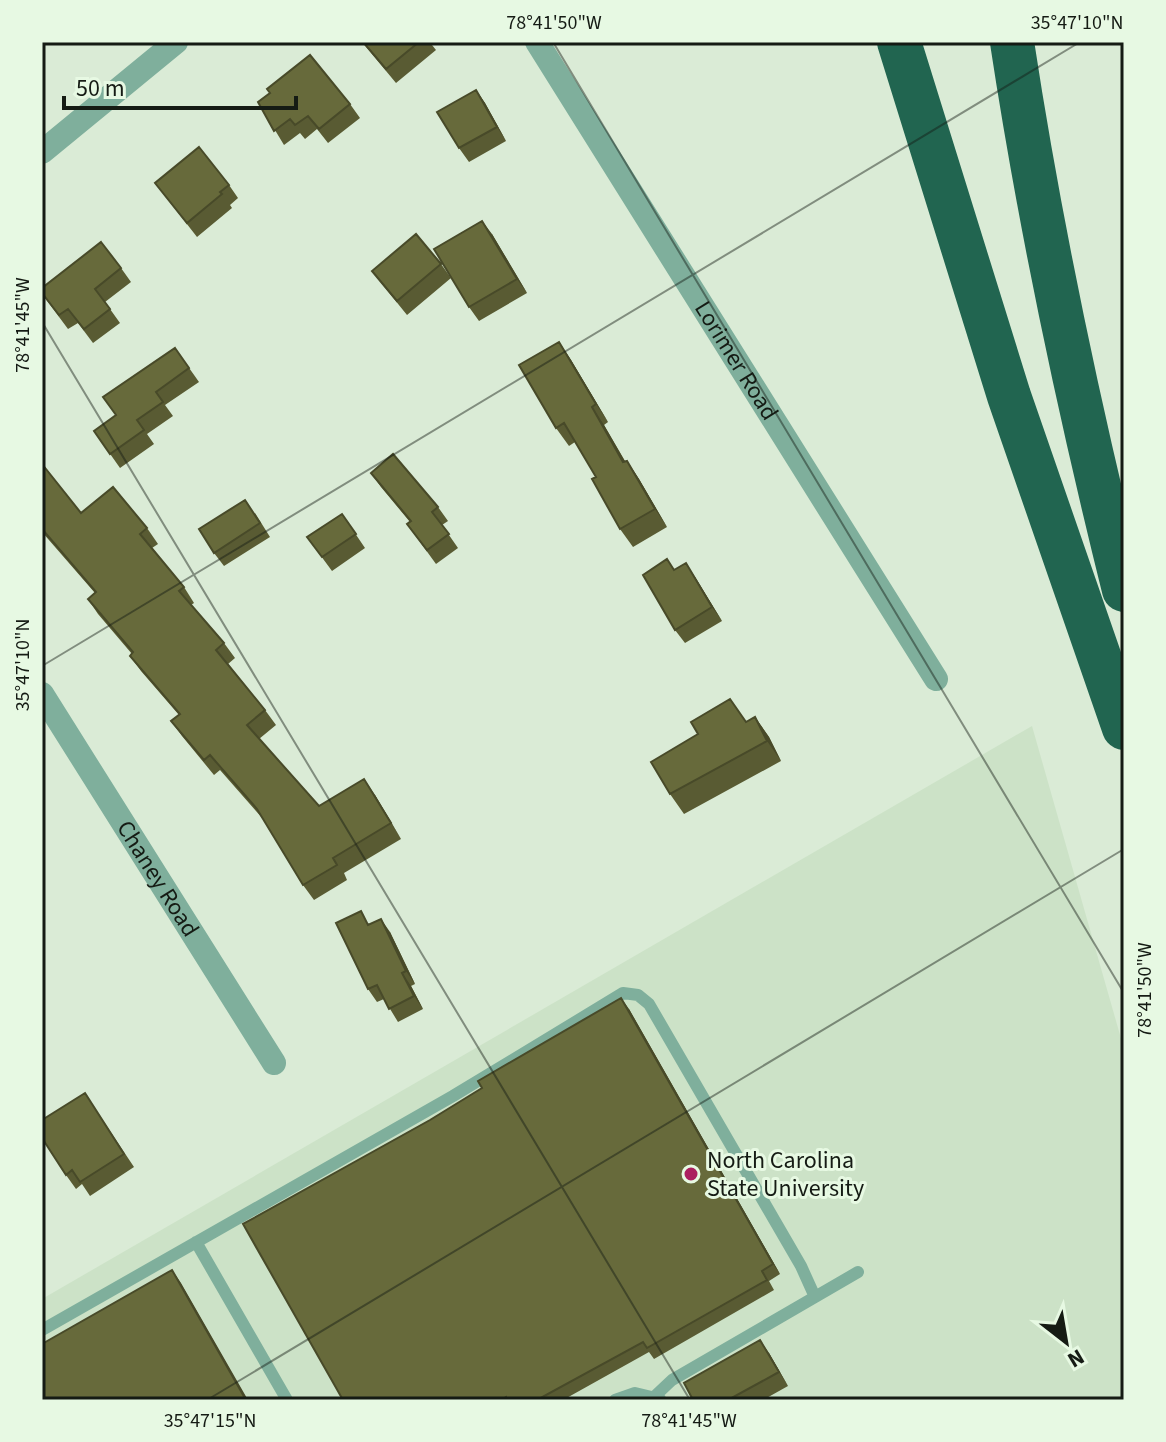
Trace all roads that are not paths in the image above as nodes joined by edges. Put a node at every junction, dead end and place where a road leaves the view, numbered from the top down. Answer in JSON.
{"nodes":[{"id":1,"x":176,"y":42,"type":"edge"},
{"id":2,"x":537,"y":42,"type":"edge"},
{"id":3,"x":899,"y":42,"type":"edge"},
{"id":4,"x":1012,"y":42,"type":"edge"},
{"id":5,"x":42,"y":152,"type":"edge"},
{"id":6,"x":1124,"y":590,"type":"edge"},
{"id":7,"x":936,"y":679,"type":"dead end"},
{"id":8,"x":42,"y":694,"type":"edge"},
{"id":9,"x":1124,"y":728,"type":"edge"},
{"id":10,"x":274,"y":1063,"type":"dead end"},
{"id":11,"x":196,"y":1242,"type":"junction"},
{"id":12,"x":858,"y":1272,"type":"dead end"},
{"id":13,"x":815,"y":1297,"type":"junction"},
{"id":14,"x":42,"y":1330,"type":"edge"},
{"id":15,"x":658,"y":1398,"type":"edge"},
{"id":16,"x":287,"y":1400,"type":"edge"},
{"id":17,"x":615,"y":1400,"type":"edge"}],
"edges":[{"from":1,"to":5,"type":"street"},
{"from":2,"to":7,"type":"street","name":"Lorimer Road"},
{"from":3,"to":9,"type":"highway"},
{"from":4,"to":6,"type":"highway"},
{"from":8,"to":10,"type":"street","name":"Chaney Road"},
{"from":11,"to":13,"type":"lane"},
{"from":11,"to":14,"type":"lane"},
{"from":11,"to":16,"type":"lane"},
{"from":12,"to":13,"type":"lane"},
{"from":13,"to":15,"type":"lane"},
{"from":15,"to":17,"type":"lane"}]}
